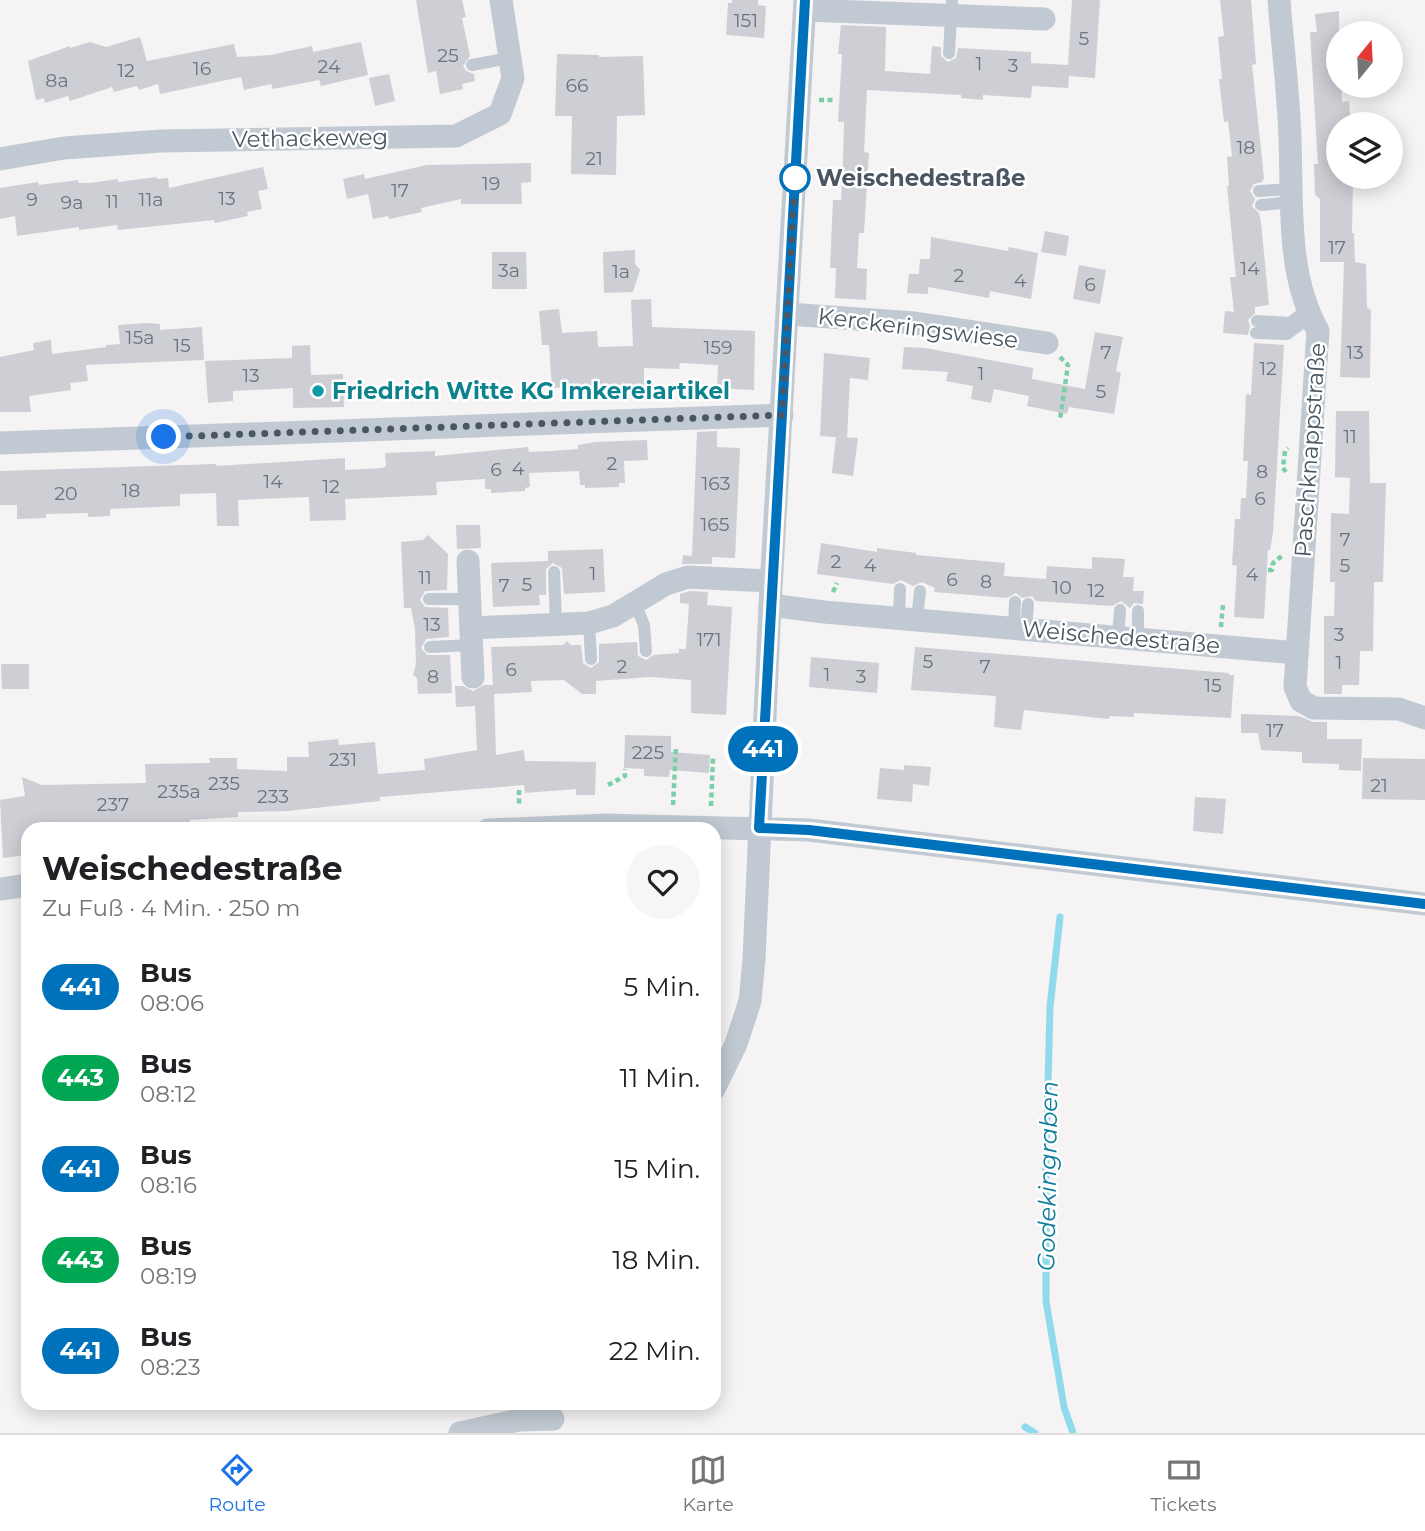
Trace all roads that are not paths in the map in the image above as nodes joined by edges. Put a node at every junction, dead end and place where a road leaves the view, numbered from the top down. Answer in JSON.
{"nodes":[{"id":1,"x":501,"y":0,"type":"edge"},
{"id":2,"x":1279,"y":0,"type":"edge"},
{"id":3,"x":805,"y":5,"type":"edge"},
{"id":4,"x":952,"y":7,"type":"edge"},
{"id":5,"x":1044,"y":19,"type":"dead end"},
{"id":6,"x":949,"y":53,"type":"dead end"},
{"id":7,"x":510,"y":58,"type":"junction"},
{"id":8,"x":472,"y":65,"type":"dead end"},
{"id":9,"x":0,"y":159,"type":"edge"},
{"id":10,"x":1259,"y":191,"type":"dead end"},
{"id":11,"x":1292,"y":195,"type":"junction"},
{"id":12,"x":1261,"y":205,"type":"dead end"},
{"id":13,"x":788,"y":314,"type":"junction"},
{"id":14,"x":1308,"y":314,"type":"junction"},
{"id":15,"x":1256,"y":327,"type":"dead end"},
{"id":16,"x":1047,"y":343,"type":"road end"},
{"id":17,"x":782,"y":415,"type":"junction"},
{"id":18,"x":0,"y":443,"type":"edge"},
{"id":19,"x":468,"y":561,"type":"dead end"},
{"id":20,"x":554,"y":572,"type":"dead end"},
{"id":21,"x":771,"y":581,"type":"junction"},
{"id":22,"x":900,"y":589,"type":"dead end"},
{"id":23,"x":920,"y":591,"type":"dead end"},
{"id":24,"x":429,"y":599,"type":"dead end"},
{"id":25,"x":470,"y":599,"type":"junction"},
{"id":26,"x":634,"y":601,"type":"junction"},
{"id":27,"x":1022,"y":603,"type":"dead end"},
{"id":28,"x":770,"y":605,"type":"junction"},
{"id":29,"x":1121,"y":610,"type":"dead end"},
{"id":30,"x":1138,"y":611,"type":"dead end"},
{"id":31,"x":908,"y":619,"type":"junction"},
{"id":32,"x":589,"y":622,"type":"junction"},
{"id":33,"x":555,"y":624,"type":"junction"},
{"id":34,"x":1020,"y":628,"type":"junction"},
{"id":35,"x":472,"y":636,"type":"junction"},
{"id":36,"x":1128,"y":638,"type":"junction"},
{"id":37,"x":430,"y":647,"type":"dead end"},
{"id":38,"x":646,"y":651,"type":"dead end"},
{"id":39,"x":1297,"y":653,"type":"junction"},
{"id":40,"x":591,"y":659,"type":"dead end"},
{"id":41,"x":473,"y":677,"type":"dead end"},
{"id":42,"x":1425,"y":718,"type":"edge"},
{"id":43,"x":721,"y":827,"type":"edge"},
{"id":44,"x":759,"y":828,"type":"junction"},
{"id":45,"x":21,"y":887,"type":"edge"},
{"id":46,"x":0,"y":889,"type":"edge"},
{"id":47,"x":1425,"y":904,"type":"edge"},
{"id":48,"x":721,"y":1075,"type":"edge"},
{"id":49,"x":555,"y":1418,"type":"edge"},
{"id":50,"x":460,"y":1433,"type":"edge"}],
"edges":[{"from":1,"to":7,"type":"street","name":"Vethackeweg"},
{"from":2,"to":11,"type":"street","name":"Paschknappstraße"},
{"from":3,"to":4,"type":"street"},
{"from":3,"to":13,"type":"street"},
{"from":4,"to":5,"type":"street"},
{"from":4,"to":6,"type":"lane"},
{"from":7,"to":8,"type":"lane"},
{"from":7,"to":9,"type":"street","name":"Vethackeweg"},
{"from":10,"to":11,"type":"lane"},
{"from":11,"to":12,"type":"lane"},
{"from":11,"to":14,"type":"street","name":"Paschknappstraße"},
{"from":13,"to":16,"type":"street","name":"Kerckeringswiese"},
{"from":13,"to":17,"type":"street"},
{"from":14,"to":15,"type":"lane"},
{"from":14,"to":39,"type":"street","name":"Paschknappstraße"},
{"from":17,"to":18,"type":"street"},
{"from":17,"to":21,"type":"street"},
{"from":19,"to":25,"type":"street"},
{"from":20,"to":33,"type":"lane"},
{"from":21,"to":26,"type":"street"},
{"from":21,"to":28,"type":"street"},
{"from":22,"to":31,"type":"lane"},
{"from":23,"to":31,"type":"lane"},
{"from":24,"to":25,"type":"lane"},
{"from":25,"to":35,"type":"street"},
{"from":26,"to":32,"type":"street"},
{"from":26,"to":38,"type":"lane"},
{"from":27,"to":34,"type":"lane"},
{"from":28,"to":31,"type":"street","name":"Weischedestraße"},
{"from":28,"to":44,"type":"street"},
{"from":29,"to":36,"type":"lane"},
{"from":30,"to":36,"type":"lane"},
{"from":31,"to":34,"type":"street","name":"Weischedestraße"},
{"from":32,"to":33,"type":"street"},
{"from":32,"to":40,"type":"lane"},
{"from":33,"to":35,"type":"street"},
{"from":34,"to":36,"type":"street","name":"Weischedestraße"},
{"from":35,"to":37,"type":"lane"},
{"from":35,"to":41,"type":"street"},
{"from":36,"to":39,"type":"street","name":"Weischedestraße"},
{"from":39,"to":42,"type":"street"},
{"from":43,"to":44,"type":"street"},
{"from":44,"to":47,"type":"street"},
{"from":44,"to":48,"type":"street"},
{"from":45,"to":46,"type":"street"},
{"from":49,"to":50,"type":"street"}]}
